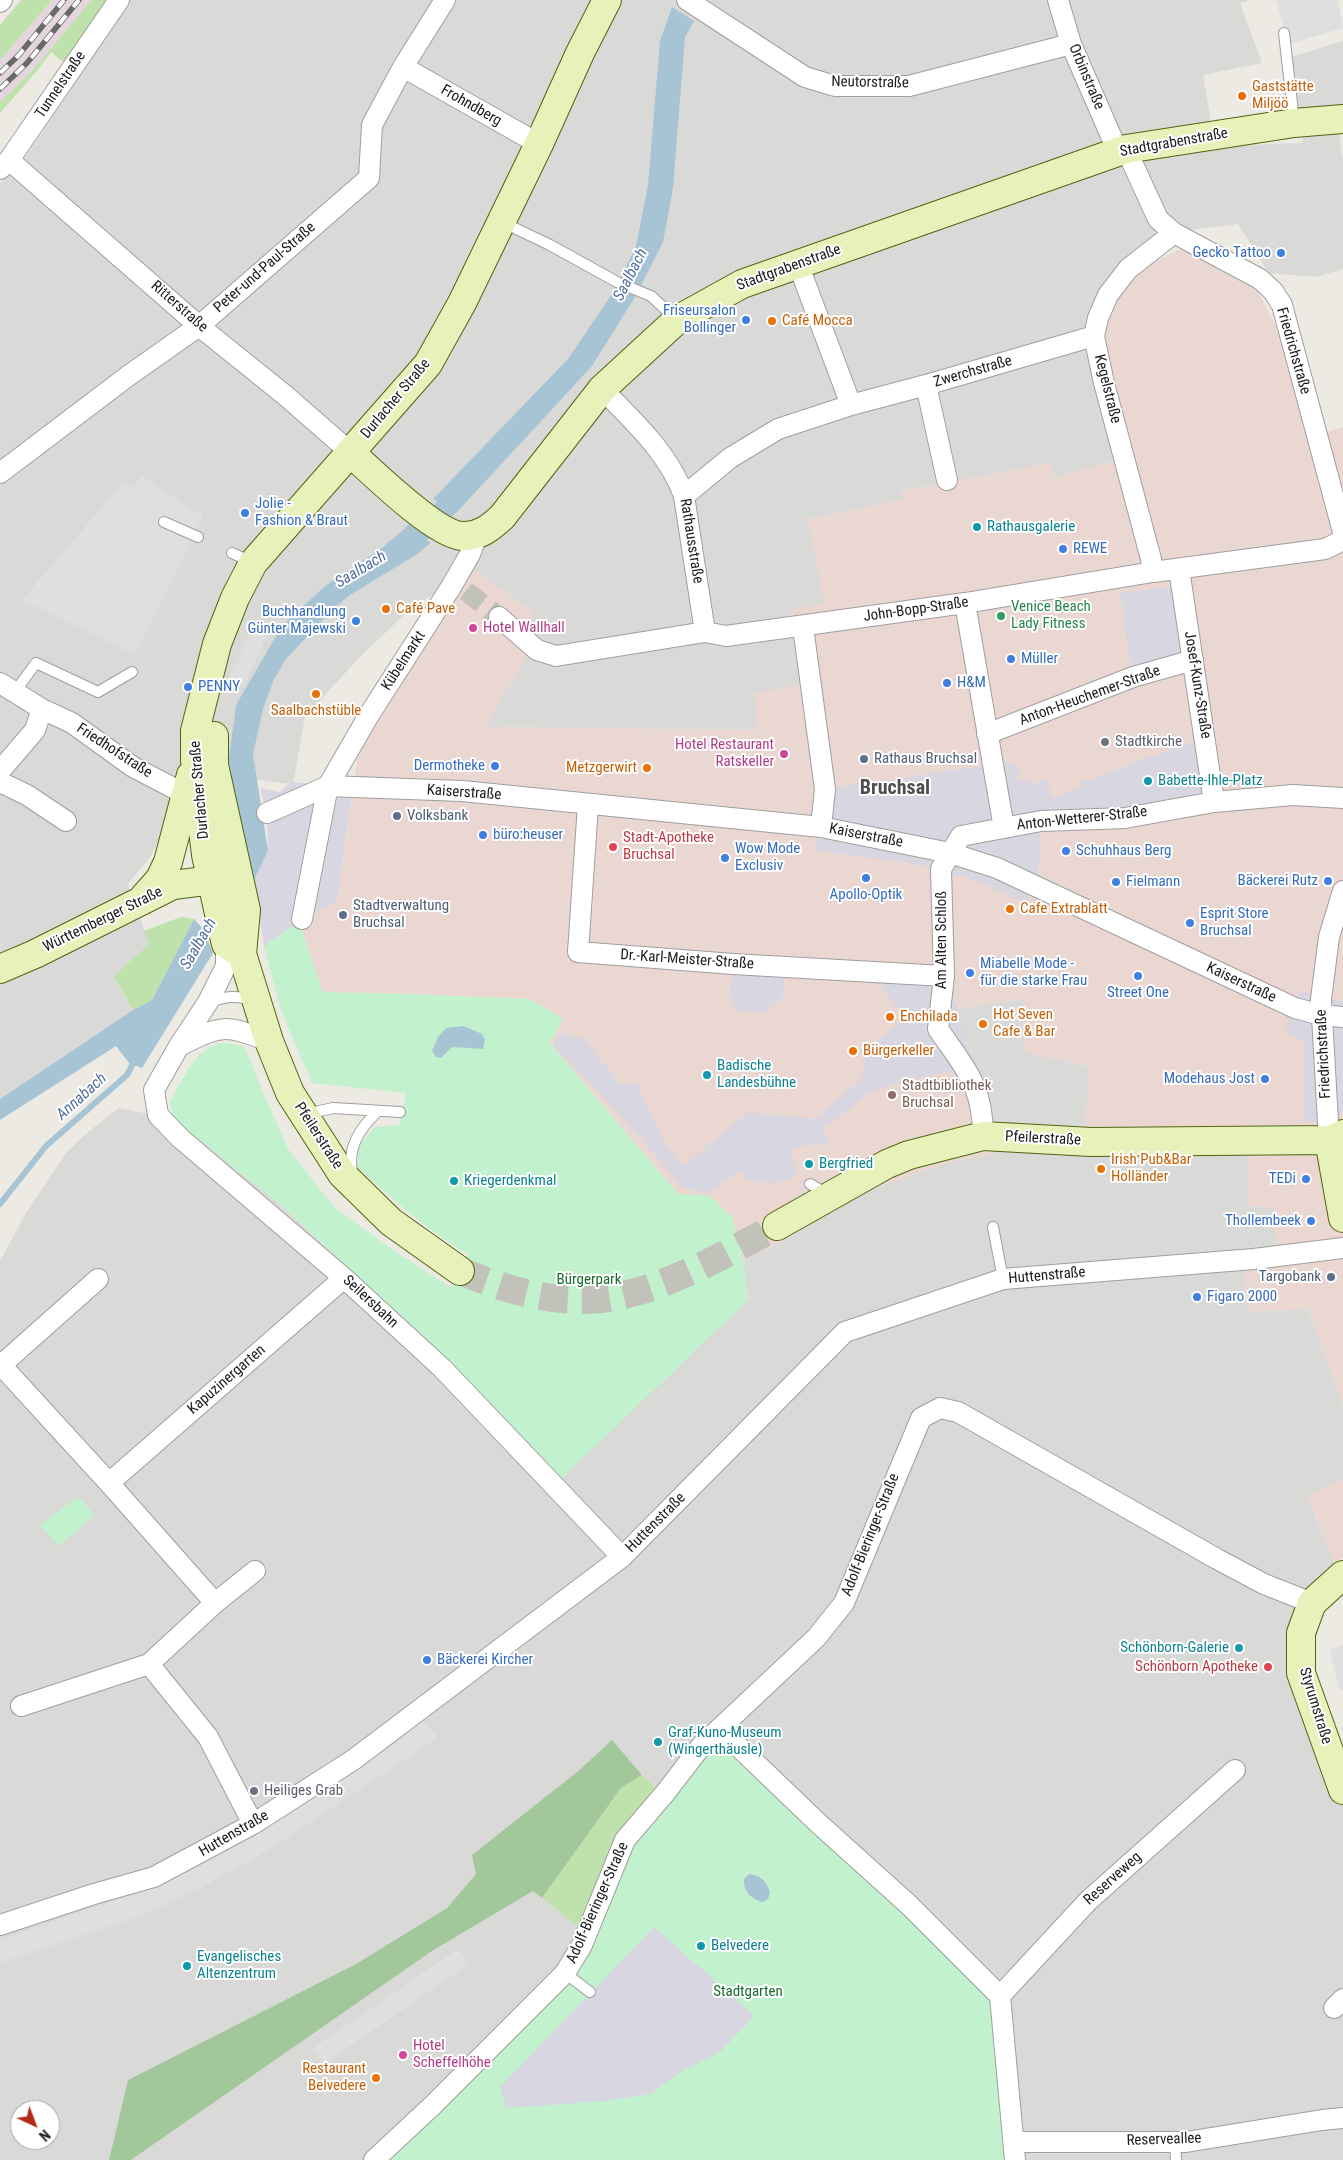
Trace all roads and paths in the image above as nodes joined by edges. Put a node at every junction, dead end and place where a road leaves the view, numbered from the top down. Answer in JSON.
{"nodes":[{"id":1,"x":119,"y":0,"type":"edge"},
{"id":2,"x":445,"y":0,"type":"edge"},
{"id":3,"x":607,"y":0,"type":"edge"},
{"id":4,"x":687,"y":0,"type":"edge"},
{"id":5,"x":1058,"y":0,"type":"edge"},
{"id":6,"x":1284,"y":33,"type":"dead end"},
{"id":7,"x":1071,"y":44,"type":"junction"},
{"id":8,"x":403,"y":67,"type":"junction"},
{"id":9,"x":1343,"y":119,"type":"edge"},
{"id":10,"x":1294,"y":123,"type":"junction"},
{"id":11,"x":539,"y":144,"type":"junction"},
{"id":12,"x":1122,"y":151,"type":"junction"},
{"id":13,"x":5,"y":165,"type":"edge"},
{"id":14,"x":501,"y":222,"type":"junction"},
{"id":15,"x":1174,"y":233,"type":"junction"},
{"id":16,"x":798,"y":264,"type":"junction"},
{"id":17,"x":677,"y":320,"type":"junction"},
{"id":18,"x":199,"y":326,"type":"junction"},
{"id":19,"x":1094,"y":336,"type":"junction"},
{"id":20,"x":926,"y":386,"type":"junction"},
{"id":21,"x":602,"y":389,"type":"junction"},
{"id":22,"x":851,"y":405,"type":"junction"},
{"id":23,"x":350,"y":452,"type":"junction"},
{"id":24,"x":0,"y":473,"type":"edge"},
{"id":25,"x":947,"y":480,"type":"dead end"},
{"id":26,"x":684,"y":496,"type":"junction"},
{"id":27,"x":164,"y":522,"type":"dead end"},
{"id":28,"x":1343,"y":532,"type":"edge"},
{"id":29,"x":464,"y":535,"type":"junction"},
{"id":30,"x":198,"y":538,"type":"dead end"},
{"id":31,"x":1343,"y":540,"type":"edge"},
{"id":32,"x":1179,"y":569,"type":"junction"},
{"id":33,"x":1153,"y":572,"type":"junction"},
{"id":34,"x":965,"y":603,"type":"junction"},
{"id":35,"x":499,"y":617,"type":"tunnel mouth"},
{"id":36,"x":803,"y":626,"type":"junction"},
{"id":37,"x":705,"y":632,"type":"junction"},
{"id":38,"x":1193,"y":660,"type":"junction"},
{"id":39,"x":132,"y":672,"type":"dead end"},
{"id":40,"x":7,"y":688,"type":"edge"},
{"id":41,"x":204,"y":700,"type":"junction"},
{"id":42,"x":42,"y":709,"type":"junction"},
{"id":43,"x":987,"y":734,"type":"junction"},
{"id":44,"x":195,"y":760,"type":"junction"},
{"id":45,"x":0,"y":771,"type":"edge"},
{"id":46,"x":0,"y":782,"type":"edge"},
{"id":47,"x":328,"y":786,"type":"junction"},
{"id":48,"x":186,"y":794,"type":"junction"},
{"id":49,"x":1343,"y":798,"type":"edge"},
{"id":50,"x":1214,"y":802,"type":"junction"},
{"id":51,"x":588,"y":805,"type":"junction"},
{"id":52,"x":267,"y":813,"type":"dead end"},
{"id":53,"x":66,"y":821,"type":"dead end"},
{"id":54,"x":821,"y":827,"type":"junction"},
{"id":55,"x":1004,"y":828,"type":"junction"},
{"id":56,"x":950,"y":853,"type":"junction"},
{"id":57,"x":220,"y":880,"type":"junction"},
{"id":58,"x":1343,"y":891,"type":"edge"},
{"id":59,"x":142,"y":899,"type":"junction"},
{"id":60,"x":302,"y":919,"type":"dead end"},
{"id":61,"x":231,"y":945,"type":"junction"},
{"id":62,"x":0,"y":969,"type":"edge"},
{"id":63,"x":944,"y":976,"type":"junction"},
{"id":64,"x":208,"y":1002,"type":"junction"},
{"id":65,"x":258,"y":1006,"type":"junction"},
{"id":66,"x":1321,"y":1015,"type":"junction"},
{"id":67,"x":1343,"y":1017,"type":"edge"},
{"id":68,"x":269,"y":1040,"type":"junction"},
{"id":69,"x":179,"y":1046,"type":"junction"},
{"id":70,"x":378,"y":1111,"type":"junction"},
{"id":71,"x":400,"y":1112,"type":"dead end"},
{"id":72,"x":303,"y":1114,"type":"junction"},
{"id":73,"x":983,"y":1136,"type":"junction"},
{"id":74,"x":1336,"y":1137,"type":"edge"},
{"id":75,"x":357,"y":1189,"type":"junction"},
{"id":76,"x":1343,"y":1218,"type":"edge"},
{"id":77,"x":777,"y":1226,"type":"tunnel mouth"},
{"id":78,"x":993,"y":1227,"type":"dead end"},
{"id":79,"x":1343,"y":1248,"type":"edge"},
{"id":80,"x":460,"y":1271,"type":"tunnel mouth"},
{"id":81,"x":344,"y":1278,"type":"junction"},
{"id":82,"x":1003,"y":1279,"type":"junction"},
{"id":83,"x":98,"y":1280,"type":"dead end"},
{"id":84,"x":0,"y":1366,"type":"edge"},
{"id":85,"x":109,"y":1483,"type":"junction"},
{"id":86,"x":622,"y":1557,"type":"junction"},
{"id":87,"x":255,"y":1572,"type":"dead end"},
{"id":88,"x":1343,"y":1575,"type":"edge"},
{"id":89,"x":1312,"y":1603,"type":"junction"},
{"id":90,"x":216,"y":1604,"type":"junction"},
{"id":91,"x":149,"y":1664,"type":"junction"},
{"id":92,"x":21,"y":1706,"type":"dead end"},
{"id":93,"x":720,"y":1729,"type":"junction"},
{"id":94,"x":1235,"y":1770,"type":"dead end"},
{"id":95,"x":1343,"y":1790,"type":"edge"},
{"id":96,"x":253,"y":1824,"type":"junction"},
{"id":97,"x":0,"y":1925,"type":"edge"},
{"id":98,"x":565,"y":1973,"type":"junction"},
{"id":99,"x":590,"y":1992,"type":"dead end"},
{"id":100,"x":1000,"y":1996,"type":"junction"},
{"id":101,"x":1343,"y":2118,"type":"edge"},
{"id":102,"x":1014,"y":2151,"type":"edge"},
{"id":103,"x":1175,"y":2151,"type":"edge"},
{"id":104,"x":374,"y":2160,"type":"edge"}],
"edges":[{"from":1,"to":13,"type":"street","name":"Tunnelstraße"},
{"from":2,"to":8,"type":"street","name":"Peter-und-Paul-Straße"},
{"from":3,"to":11,"type":"main road","name":"Durlacher Straße"},
{"from":4,"to":7,"type":"street","name":"Neutorstraße"},
{"from":5,"to":7,"type":"street","name":"Orbinstraße"},
{"from":6,"to":10,"type":"lane"},
{"from":7,"to":12,"type":"street","name":"Orbinstraße"},
{"from":8,"to":11,"type":"street","name":"Frohndberg"},
{"from":8,"to":18,"type":"street","name":"Peter-und-Paul-Straße"},
{"from":9,"to":10,"type":"main road","name":"Stadtgrabenstraße"},
{"from":10,"to":12,"type":"main road","name":"Stadtgrabenstraße"},
{"from":11,"to":14,"type":"main road","name":"Durlacher Straße"},
{"from":12,"to":15,"type":"street","name":"Friedrichstraße"},
{"from":12,"to":16,"type":"main road","name":"Stadtgrabenstraße"},
{"from":13,"to":18,"type":"street","name":"Ritterstraße"},
{"from":14,"to":17,"type":"lane"},
{"from":14,"to":23,"type":"main road","name":"Durlacher Straße"},
{"from":15,"to":19,"type":"street","name":"Kegelstraße"},
{"from":15,"to":28,"type":"street","name":"Friedrichstraße"},
{"from":16,"to":17,"type":"main road","name":"Stadtgrabenstraße"},
{"from":16,"to":22,"type":"street"},
{"from":17,"to":21,"type":"main road","name":"Stadtgrabenstraße"},
{"from":18,"to":23,"type":"street","name":"Ritterstraße"},
{"from":18,"to":24,"type":"street","name":"Peter-und-Paul-Straße"},
{"from":19,"to":20,"type":"street","name":"Zwerchstraße"},
{"from":19,"to":33,"type":"street","name":"Kegelstraße"},
{"from":20,"to":22,"type":"street","name":"Zwerchstraße"},
{"from":20,"to":25,"type":"street"},
{"from":21,"to":26,"type":"street","name":"Rathausstraße"},
{"from":21,"to":29,"type":"main road","name":"Stadtgrabenstraße"},
{"from":22,"to":26,"type":"street","name":"Zwerchstraße"},
{"from":23,"to":29,"type":"main road"},
{"from":23,"to":41,"type":"main road","name":"Durlacher Straße"},
{"from":26,"to":37,"type":"street","name":"Rathausstraße"},
{"from":27,"to":30,"type":"lane"},
{"from":29,"to":47,"type":"street","name":"Kübelmarkt"},
{"from":31,"to":32,"type":"street","name":"John-Bopp-Straße"},
{"from":32,"to":33,"type":"street","name":"John-Bopp-Straße"},
{"from":32,"to":38,"type":"street","name":"Josef-Kunz-Straße"},
{"from":33,"to":34,"type":"street","name":"John-Bopp-Straße"},
{"from":34,"to":36,"type":"street","name":"John-Bopp-Straße"},
{"from":34,"to":43,"type":"street"},
{"from":35,"to":37,"type":"street","name":"John-Bopp-Straße"},
{"from":36,"to":37,"type":"street","name":"John-Bopp-Straße"},
{"from":36,"to":54,"type":"street"},
{"from":38,"to":43,"type":"street","name":"Anton-Heuchemer-Straße"},
{"from":38,"to":50,"type":"street","name":"Josef-Kunz-Straße"},
{"from":39,"to":40,"type":"lane"},
{"from":40,"to":42,"type":"street","name":"Friedhofstraße"},
{"from":41,"to":44,"type":"main road","name":"Durlacher Straße"},
{"from":41,"to":57,"type":"main road","name":"Durlacher Straße"},
{"from":42,"to":45,"type":"street"},
{"from":42,"to":48,"type":"street","name":"Friedhofstraße"},
{"from":43,"to":55,"type":"street"},
{"from":44,"to":48,"type":"main road"},
{"from":44,"to":57,"type":"main road","name":"Durlacher Straße"},
{"from":46,"to":53,"type":"street"},
{"from":47,"to":51,"type":"street","name":"Kaiserstraße"},
{"from":47,"to":52,"type":"street"},
{"from":47,"to":60,"type":"street","name":"Kübelmarkt"},
{"from":48,"to":59,"type":"main road"},
{"from":49,"to":50,"type":"street","name":"Anton-Wetterer-Straße"},
{"from":50,"to":55,"type":"street","name":"Anton-Wetterer-Straße"},
{"from":51,"to":54,"type":"street","name":"Kaiserstraße"},
{"from":51,"to":63,"type":"street","name":"Dr.-Karl-Meister-Straße"},
{"from":54,"to":56,"type":"street","name":"Kaiserstraße"},
{"from":55,"to":56,"type":"street","name":"Anton-Wetterer-Straße"},
{"from":56,"to":63,"type":"street","name":"Am Alten Schloß"},
{"from":56,"to":66,"type":"street","name":"Kaiserstraße"},
{"from":57,"to":59,"type":"main road","name":"Württemberger Straße"},
{"from":57,"to":61,"type":"main road","name":"Pfeilerstraße"},
{"from":57,"to":61,"type":"main road","name":"Pfeilerstraße"},
{"from":58,"to":66,"type":"street","name":"Friedrichstraße"},
{"from":59,"to":62,"type":"main road","name":"Württemberger Straße"},
{"from":61,"to":64,"type":"street","name":"Seilersbahn"},
{"from":61,"to":65,"type":"main road","name":"Pfeilerstraße"},
{"from":63,"to":73,"type":"street","name":"Am Alten Schloß"},
{"from":64,"to":65,"type":"lane"},
{"from":64,"to":69,"type":"street","name":"Seilersbahn"},
{"from":65,"to":68,"type":"main road","name":"Pfeilerstraße"},
{"from":66,"to":67,"type":"street","name":"Kaiserstraße"},
{"from":66,"to":74,"type":"street","name":"Friedrichstraße"},
{"from":68,"to":69,"type":"street"},
{"from":68,"to":72,"type":"main road","name":"Pfeilerstraße"},
{"from":69,"to":81,"type":"street","name":"Seilersbahn"},
{"from":70,"to":71,"type":"lane"},
{"from":70,"to":72,"type":"lane"},
{"from":70,"to":75,"type":"lane"},
{"from":72,"to":75,"type":"main road","name":"Pfeilerstraße"},
{"from":73,"to":74,"type":"main road","name":"Pfeilerstraße"},
{"from":73,"to":77,"type":"main road","name":"Pfeilerstraße"},
{"from":74,"to":76,"type":"main road","name":"Friedrichstraße"},
{"from":75,"to":80,"type":"main road","name":"Pfeilerstraße"},
{"from":78,"to":82,"type":"lane"},
{"from":79,"to":82,"type":"street","name":"Huttenstraße"},
{"from":81,"to":85,"type":"street","name":"Kapuzinergarten"},
{"from":81,"to":86,"type":"street","name":"Seilersbahn"},
{"from":82,"to":86,"type":"street","name":"Huttenstraße"},
{"from":83,"to":84,"type":"street"},
{"from":84,"to":85,"type":"street"},
{"from":85,"to":90,"type":"street"},
{"from":86,"to":96,"type":"street","name":"Huttenstraße"},
{"from":87,"to":90,"type":"street"},
{"from":88,"to":89,"type":"main road","name":"Styrumstraße"},
{"from":89,"to":93,"type":"street","name":"Adolf-Bieringer-Straße"},
{"from":89,"to":95,"type":"main road","name":"Styrumstraße"},
{"from":90,"to":91,"type":"street"},
{"from":91,"to":92,"type":"street"},
{"from":91,"to":96,"type":"street"},
{"from":93,"to":98,"type":"street","name":"Adolf-Bieringer-Straße"},
{"from":93,"to":100,"type":"street"},
{"from":94,"to":100,"type":"street","name":"Reserveweg"},
{"from":96,"to":97,"type":"street","name":"Huttenstraße"},
{"from":98,"to":99,"type":"lane"},
{"from":98,"to":104,"type":"street","name":"Adolf-Bieringer-Straße"},
{"from":100,"to":102,"type":"street"},
{"from":101,"to":103,"type":"street","name":"Reserveallee"},
{"from":102,"to":103,"type":"street","name":"Reserveallee"}]}
